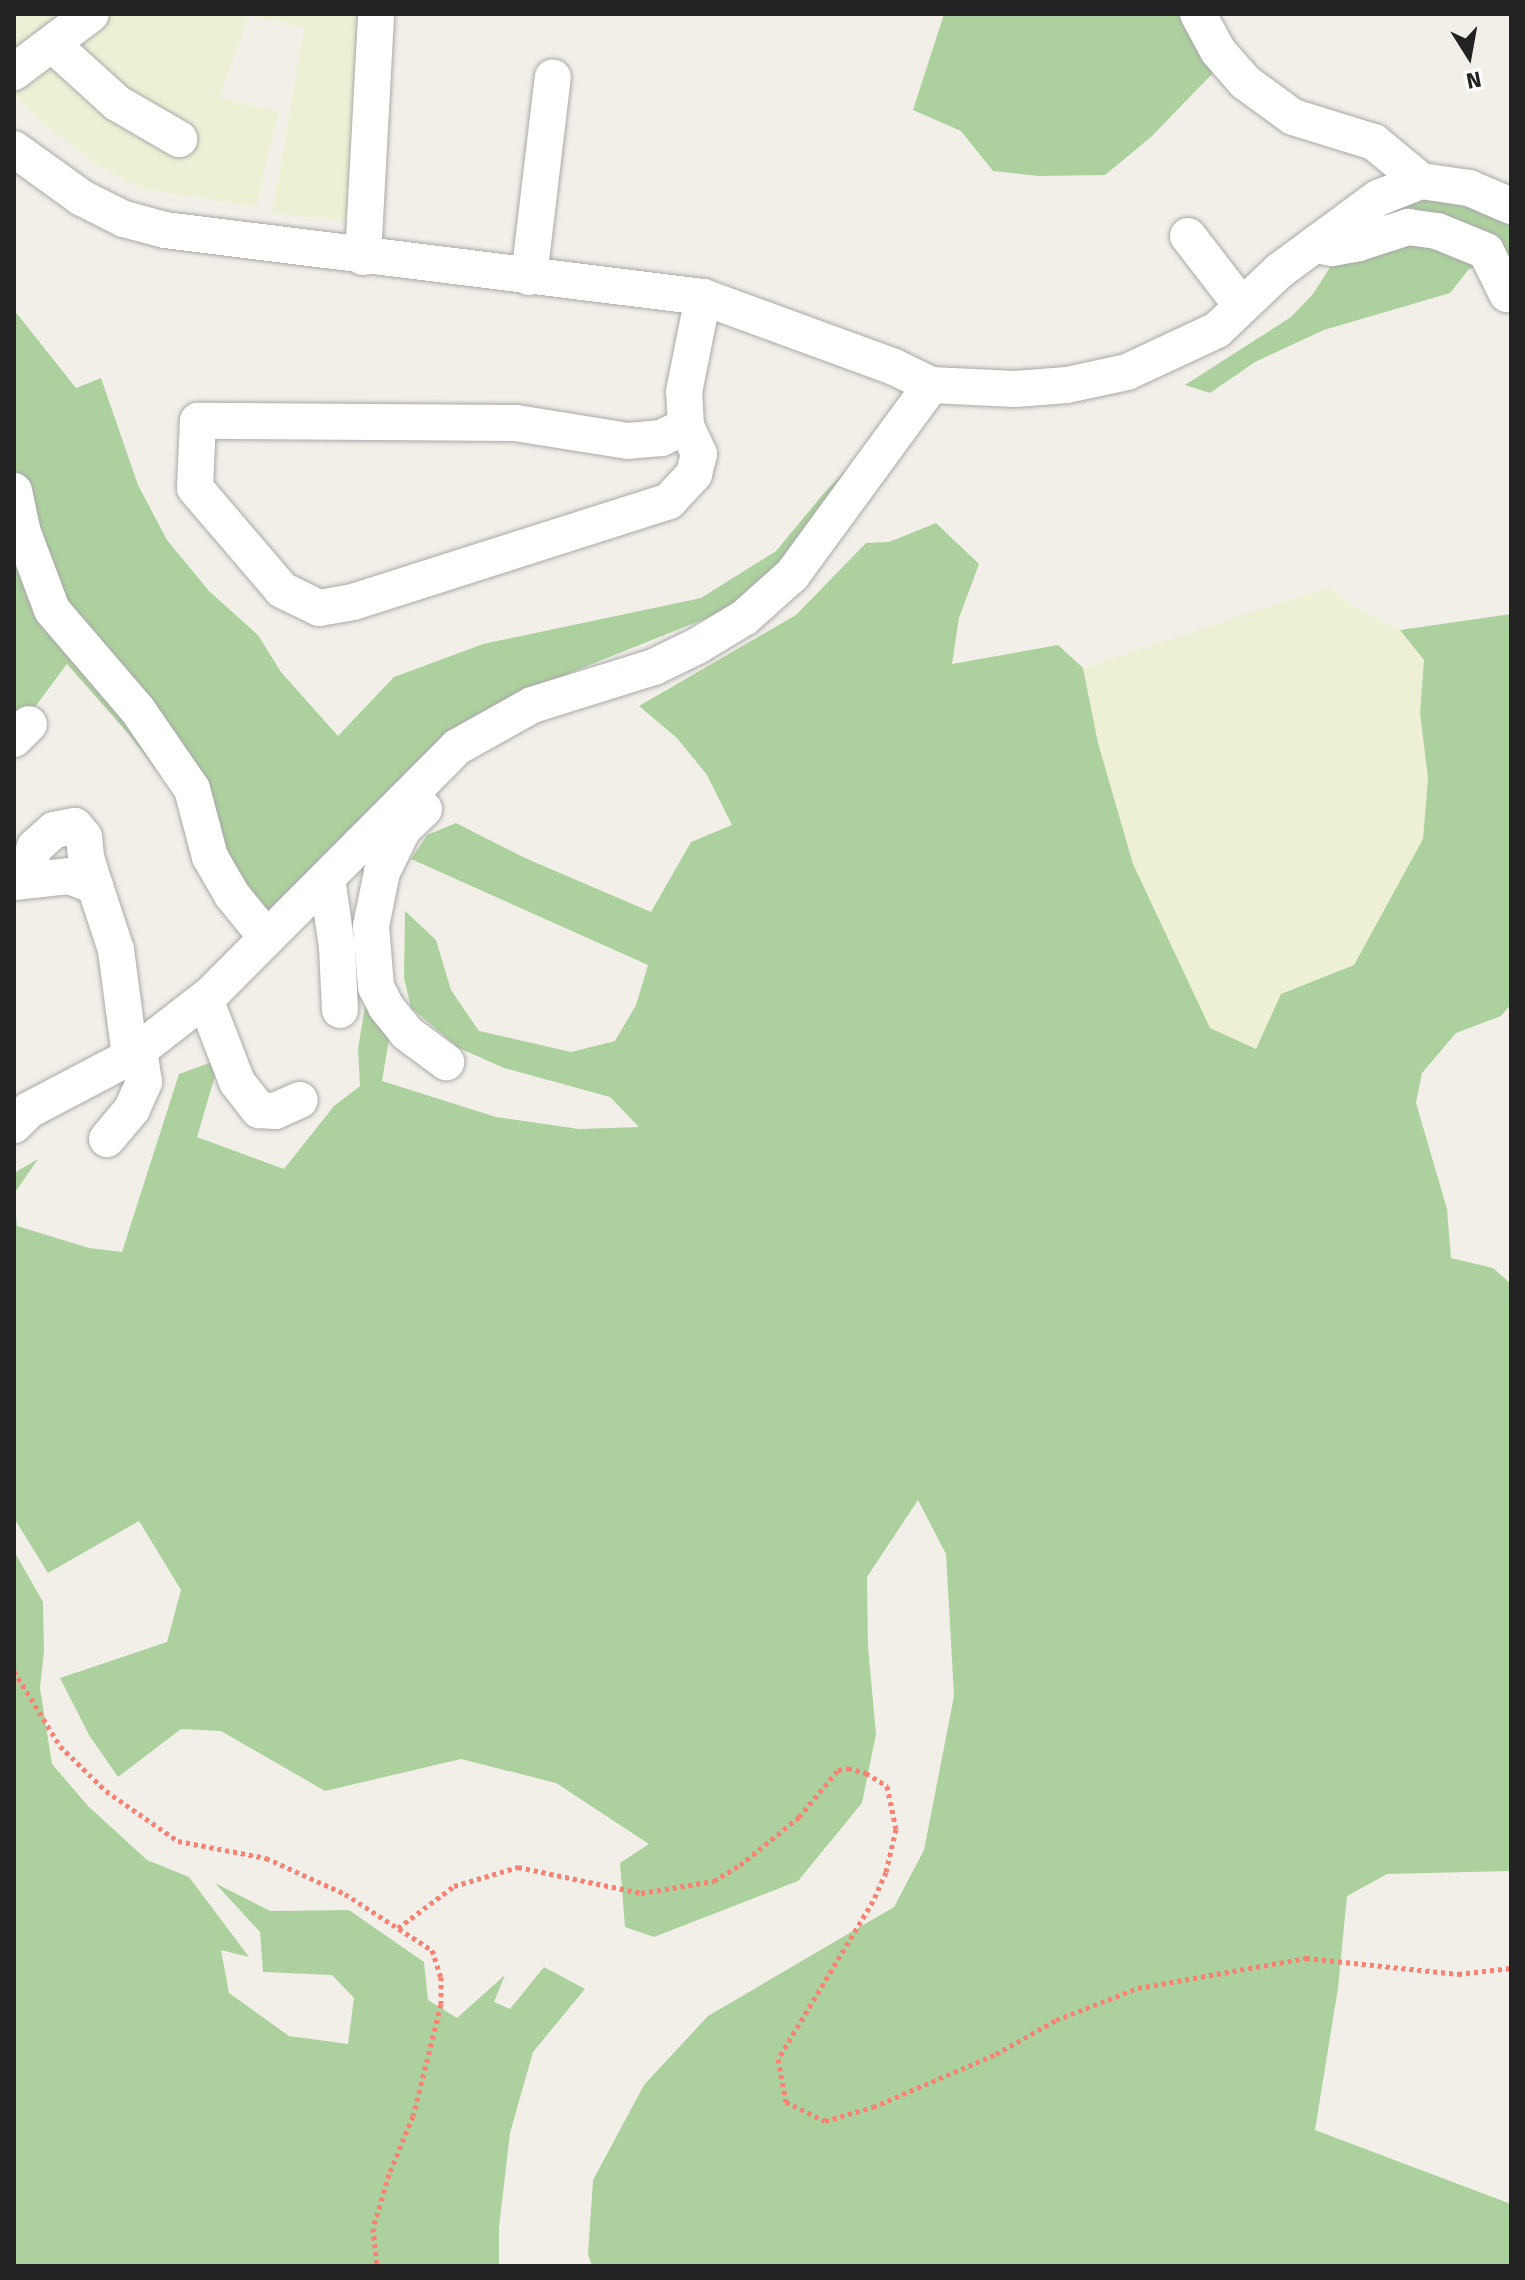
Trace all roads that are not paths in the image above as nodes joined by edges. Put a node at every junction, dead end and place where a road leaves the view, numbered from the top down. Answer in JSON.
{"nodes":[{"id":1,"x":91,"y":14,"type":"edge"},
{"id":2,"x":376,"y":14,"type":"edge"},
{"id":3,"x":1198,"y":14,"type":"edge"},
{"id":4,"x":52,"y":44,"type":"junction"},
{"id":5,"x":14,"y":72,"type":"edge"},
{"id":6,"x":553,"y":77,"type":"dead end"},
{"id":7,"x":179,"y":139,"type":"dead end"},
{"id":8,"x":14,"y":149,"type":"edge"},
{"id":9,"x":1421,"y":181,"type":"junction"},
{"id":10,"x":1511,"y":206,"type":"edge"},
{"id":11,"x":1188,"y":236,"type":"dead end"},
{"id":12,"x":1314,"y":245,"type":"junction"},
{"id":13,"x":363,"y":257,"type":"junction"},
{"id":14,"x":529,"y":277,"type":"junction"},
{"id":15,"x":1507,"y":294,"type":"dead end"},
{"id":16,"x":703,"y":297,"type":"junction"},
{"id":17,"x":1242,"y":306,"type":"junction"},
{"id":18,"x":931,"y":385,"type":"junction"},
{"id":19,"x":686,"y":426,"type":"junction"},
{"id":20,"x":14,"y":491,"type":"edge"},
{"id":21,"x":468,"y":741,"type":"junction"},
{"id":22,"x":327,"y":878,"type":"junction"},
{"id":23,"x":23,"y":880,"type":"edge"},
{"id":24,"x":95,"y":886,"type":"junction"},
{"id":25,"x":267,"y":938,"type":"junction"},
{"id":26,"x":205,"y":999,"type":"junction"},
{"id":27,"x":340,"y":1010,"type":"dead end"},
{"id":28,"x":135,"y":1054,"type":"junction"},
{"id":29,"x":446,"y":1062,"type":"dead end"},
{"id":30,"x":300,"y":1100,"type":"dead end"},
{"id":31,"x":17,"y":1110,"type":"edge"},
{"id":32,"x":107,"y":1139,"type":"dead end"}],
"edges":[{"from":1,"to":4,"type":"street"},
{"from":2,"to":13,"type":"street"},
{"from":3,"to":9,"type":"street"},
{"from":4,"to":5,"type":"street"},
{"from":4,"to":7,"type":"street"},
{"from":6,"to":14,"type":"street"},
{"from":8,"to":13,"type":"street"},
{"from":9,"to":10,"type":"street"},
{"from":9,"to":12,"type":"street"},
{"from":11,"to":17,"type":"street"},
{"from":12,"to":15,"type":"street"},
{"from":12,"to":17,"type":"street"},
{"from":13,"to":14,"type":"street"},
{"from":14,"to":16,"type":"street"},
{"from":16,"to":18,"type":"street"},
{"from":16,"to":19,"type":"street"},
{"from":17,"to":18,"type":"street"},
{"from":18,"to":21,"type":"street"},
{"from":19,"to":19,"type":"street"},
{"from":20,"to":25,"type":"street"},
{"from":21,"to":22,"type":"street"},
{"from":21,"to":29,"type":"street"},
{"from":22,"to":25,"type":"street"},
{"from":22,"to":27,"type":"street"},
{"from":23,"to":24,"type":"street"},
{"from":23,"to":24,"type":"street"},
{"from":24,"to":28,"type":"street"},
{"from":25,"to":26,"type":"street"},
{"from":26,"to":28,"type":"street"},
{"from":26,"to":30,"type":"street"},
{"from":28,"to":31,"type":"street"},
{"from":28,"to":32,"type":"street"}]}
